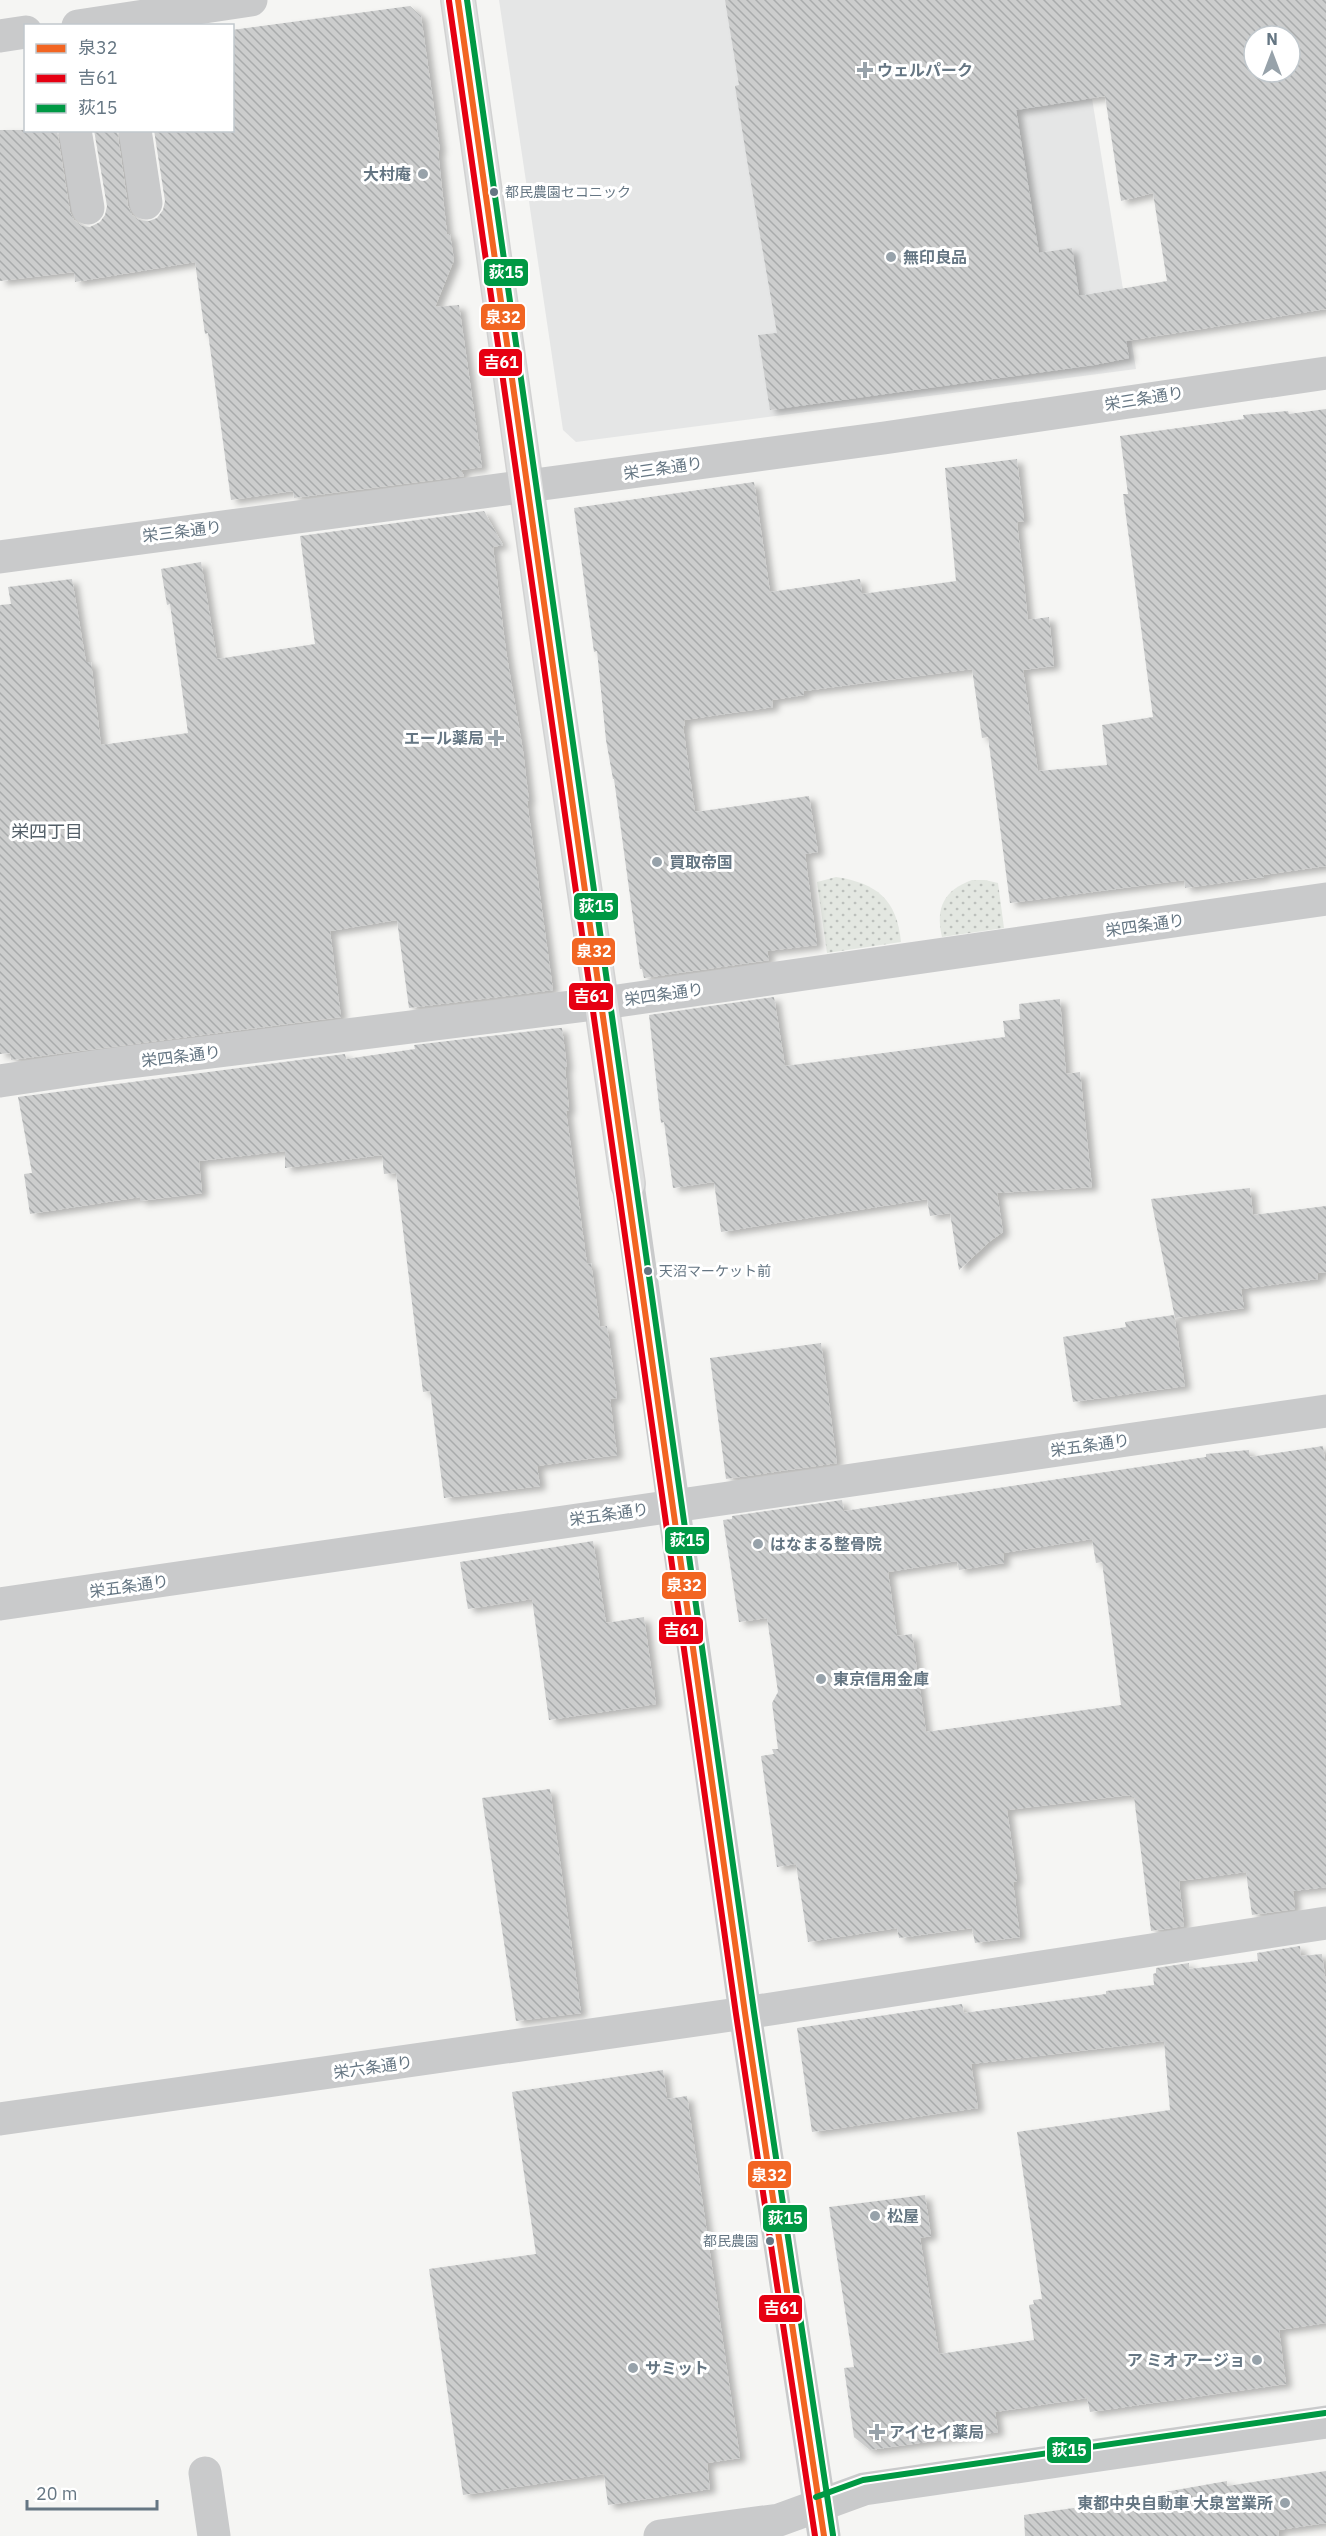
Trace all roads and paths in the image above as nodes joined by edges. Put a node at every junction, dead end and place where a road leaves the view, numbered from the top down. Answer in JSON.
{"nodes":[{"id":1,"x":251,"y":0,"type":"edge"},
{"id":2,"x":458,"y":0,"type":"edge"},
{"id":3,"x":120,"y":22,"type":"edge"},
{"id":4,"x":99,"y":24,"type":"edge"},
{"id":5,"x":24,"y":33,"type":"edge"},
{"id":6,"x":0,"y":36,"type":"edge"},
{"id":7,"x":75,"y":132,"type":"edge"},
{"id":8,"x":135,"y":132,"type":"edge"},
{"id":9,"x":146,"y":203,"type":"dead end"},
{"id":10,"x":88,"y":208,"type":"dead end"},
{"id":11,"x":1326,"y":373,"type":"edge"},
{"id":12,"x":527,"y":486,"type":"junction"},
{"id":13,"x":0,"y":557,"type":"edge"},
{"id":14,"x":1326,"y":899,"type":"edge"},
{"id":15,"x":603,"y":1003,"type":"junction"},
{"id":16,"x":0,"y":1081,"type":"edge"},
{"id":17,"x":628,"y":1184,"type":"joint"},
{"id":18,"x":1326,"y":1411,"type":"edge"},
{"id":19,"x":674,"y":1505,"type":"junction"},
{"id":20,"x":0,"y":1604,"type":"edge"},
{"id":21,"x":1326,"y":1923,"type":"edge"},
{"id":22,"x":745,"y":2013,"type":"junction"},
{"id":23,"x":0,"y":2119,"type":"edge"},
{"id":24,"x":1326,"y":2422,"type":"edge"},
{"id":25,"x":205,"y":2473,"type":"dead end"},
{"id":26,"x":822,"y":2521,"type":"edge"},
{"id":27,"x":214,"y":2536,"type":"edge"},
{"id":28,"x":660,"y":2536,"type":"edge"}],
"edges":[{"from":1,"to":3,"type":"street"},
{"from":2,"to":12,"type":"main road"},
{"from":3,"to":4,"type":"street"},
{"from":5,"to":6,"type":"street"},
{"from":7,"to":10,"type":"street"},
{"from":8,"to":9,"type":"street"},
{"from":11,"to":12,"type":"street","name":"栄三条通り"},
{"from":12,"to":13,"type":"street","name":"栄三条通り"},
{"from":12,"to":15,"type":"main road"},
{"from":14,"to":15,"type":"street","name":"栄四条通り"},
{"from":15,"to":16,"type":"street","name":"栄四条通り"},
{"from":15,"to":17,"type":"main road"},
{"from":17,"to":19,"type":"street"},
{"from":18,"to":19,"type":"street","name":"栄五条通り"},
{"from":19,"to":20,"type":"street","name":"栄五条通り"},
{"from":19,"to":22,"type":"street"},
{"from":21,"to":22,"type":"street","name":"栄六条通り"},
{"from":22,"to":23,"type":"street","name":"栄六条通り"},
{"from":22,"to":26,"type":"street"},
{"from":24,"to":26,"type":"street"},
{"from":25,"to":27,"type":"street"},
{"from":26,"to":28,"type":"street"}]}
